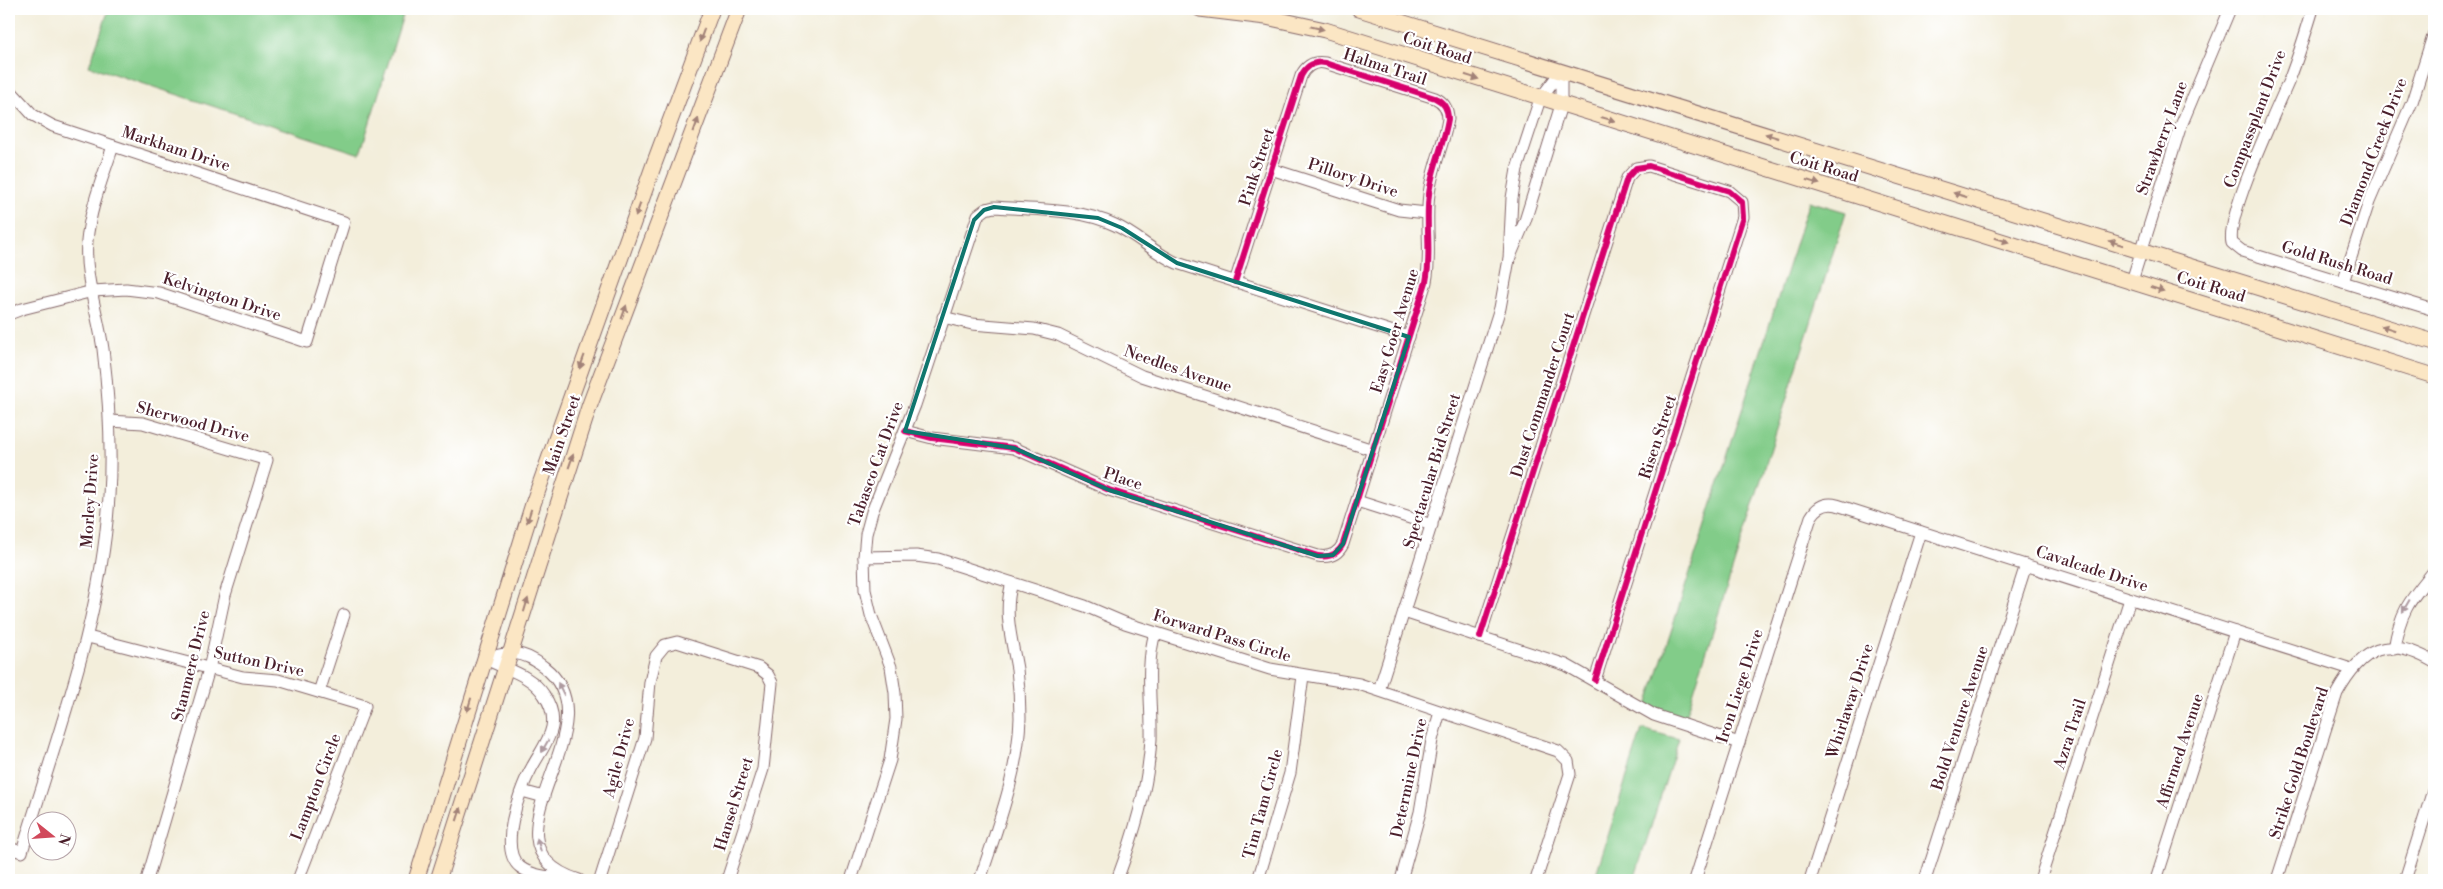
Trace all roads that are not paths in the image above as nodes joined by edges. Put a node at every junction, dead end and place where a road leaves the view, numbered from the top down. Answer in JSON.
{"nodes":[{"id":1,"x":712,"y":9,"type":"edge"},
{"id":2,"x":739,"y":9,"type":"edge"},
{"id":3,"x":1200,"y":9,"type":"edge"},
{"id":4,"x":1358,"y":9,"type":"edge"},
{"id":5,"x":2230,"y":9,"type":"edge"},
{"id":6,"x":2314,"y":9,"type":"edge"},
{"id":7,"x":2434,"y":33,"type":"edge"},
{"id":8,"x":1311,"y":64,"type":"joint"},
{"id":9,"x":1561,"y":72,"type":"junction"},
{"id":10,"x":9,"y":89,"type":"edge"},
{"id":11,"x":1540,"y":99,"type":"junction"},
{"id":12,"x":1561,"y":105,"type":"junction"},
{"id":13,"x":1446,"y":108,"type":"joint"},
{"id":14,"x":113,"y":146,"type":"junction"},
{"id":15,"x":654,"y":164,"type":"junction"},
{"id":16,"x":1271,"y":169,"type":"junction"},
{"id":17,"x":679,"y":171,"type":"junction"},
{"id":18,"x":1742,"y":202,"type":"joint"},
{"id":19,"x":1427,"y":213,"type":"junction"},
{"id":20,"x":2232,"y":243,"type":"joint"},
{"id":21,"x":2141,"y":251,"type":"junction"},
{"id":22,"x":1509,"y":259,"type":"junction"},
{"id":23,"x":2132,"y":281,"type":"junction"},
{"id":24,"x":1235,"y":282,"type":"junction"},
{"id":25,"x":2344,"y":282,"type":"junction"},
{"id":26,"x":93,"y":291,"type":"junction"},
{"id":27,"x":2434,"y":310,"type":"edge"},
{"id":28,"x":9,"y":314,"type":"edge"},
{"id":29,"x":943,"y":317,"type":"junction"},
{"id":30,"x":1409,"y":338,"type":"junction"},
{"id":31,"x":307,"y":342,"type":"joint"},
{"id":32,"x":2434,"y":342,"type":"edge"},
{"id":33,"x":2434,"y":376,"type":"edge"},
{"id":34,"x":569,"y":400,"type":"junction"},
{"id":35,"x":589,"y":407,"type":"junction"},
{"id":36,"x":110,"y":421,"type":"junction"},
{"id":37,"x":905,"y":431,"type":"junction"},
{"id":38,"x":1373,"y":450,"type":"junction"},
{"id":39,"x":267,"y":460,"type":"joint"},
{"id":40,"x":1357,"y":501,"type":"junction"},
{"id":41,"x":1822,"y":506,"type":"joint"},
{"id":42,"x":1432,"y":525,"type":"junction"},
{"id":43,"x":1921,"y":532,"type":"junction"},
{"id":44,"x":1333,"y":555,"type":"joint"},
{"id":45,"x":864,"y":557,"type":"junction"},
{"id":46,"x":2026,"y":565,"type":"junction"},
{"id":47,"x":2434,"y":571,"type":"edge"},
{"id":48,"x":1012,"y":583,"type":"junction"},
{"id":49,"x":2130,"y":598,"type":"junction"},
{"id":50,"x":1404,"y":612,"type":"junction"},
{"id":51,"x":344,"y":615,"type":"dead end"},
{"id":52,"x":2235,"y":632,"type":"junction"},
{"id":53,"x":1155,"y":633,"type":"junction"},
{"id":54,"x":88,"y":636,"type":"junction"},
{"id":55,"x":1480,"y":637,"type":"junction"},
{"id":56,"x":2394,"y":648,"type":"junction"},
{"id":57,"x":512,"y":652,"type":"junction"},
{"id":58,"x":484,"y":658,"type":"junction"},
{"id":59,"x":2434,"y":661,"type":"edge"},
{"id":60,"x":209,"y":669,"type":"junction"},
{"id":61,"x":2351,"y":669,"type":"junction"},
{"id":62,"x":506,"y":670,"type":"junction"},
{"id":63,"x":1303,"y":676,"type":"junction"},
{"id":64,"x":769,"y":677,"type":"joint"},
{"id":65,"x":1595,"y":680,"type":"junction"},
{"id":66,"x":1379,"y":690,"type":"junction"},
{"id":67,"x":319,"y":692,"type":"junction"},
{"id":68,"x":364,"y":706,"type":"joint"},
{"id":69,"x":1440,"y":712,"type":"junction"},
{"id":70,"x":1739,"y":742,"type":"junction"},
{"id":71,"x":2434,"y":786,"type":"edge"},
{"id":72,"x":522,"y":791,"type":"junction"},
{"id":73,"x":544,"y":797,"type":"junction"},
{"id":74,"x":9,"y":848,"type":"edge"},
{"id":75,"x":575,"y":879,"type":"edge"},
{"id":76,"x":147,"y":880,"type":"edge"},
{"id":77,"x":298,"y":880,"type":"edge"},
{"id":78,"x":416,"y":880,"type":"edge"},
{"id":79,"x":438,"y":880,"type":"edge"},
{"id":80,"x":600,"y":880,"type":"edge"},
{"id":81,"x":727,"y":880,"type":"edge"},
{"id":82,"x":851,"y":880,"type":"edge"},
{"id":83,"x":980,"y":880,"type":"edge"},
{"id":84,"x":1117,"y":880,"type":"edge"},
{"id":85,"x":1258,"y":880,"type":"edge"},
{"id":86,"x":1401,"y":880,"type":"edge"},
{"id":87,"x":1536,"y":880,"type":"edge"},
{"id":88,"x":1695,"y":880,"type":"edge"},
{"id":89,"x":1810,"y":880,"type":"edge"},
{"id":90,"x":1925,"y":880,"type":"edge"},
{"id":91,"x":2040,"y":880,"type":"edge"},
{"id":92,"x":2156,"y":880,"type":"edge"},
{"id":93,"x":2277,"y":880,"type":"edge"},
{"id":94,"x":2405,"y":880,"type":"edge"}],
"edges":[{"from":1,"to":15,"type":"main road","name":"Main Street","one_way":true},
{"from":17,"to":2,"type":"main road","name":"Main Street","one_way":true},
{"from":3,"to":11,"type":"main road","name":"Coit Road","one_way":true},
{"from":4,"to":9,"type":"main road","name":"Coit Road"},
{"from":5,"to":21,"type":"street","name":"Strawberry Lane"},
{"from":6,"to":20,"type":"street","name":"Compassplant Drive"},
{"from":7,"to":25,"type":"street","name":"Diamond Creek Drive"},
{"from":8,"to":13,"type":"street","name":"Halma Trail"},
{"from":8,"to":16,"type":"street","name":"Pink Street"},
{"from":9,"to":11,"type":"street","name":"Spectacular Bid Street"},
{"from":9,"to":12,"type":"street","name":"Spectacular Bid Street"},
{"from":21,"to":9,"type":"main road","name":"Coit Road","one_way":true},
{"from":10,"to":14,"type":"street","name":"Markham Drive"},
{"from":11,"to":12,"type":"main road","name":"Coit Road"},
{"from":11,"to":22,"type":"street","name":"Spectacular Bid Street"},
{"from":12,"to":22,"type":"street","name":"Spectacular Bid Street"},
{"from":12,"to":23,"type":"main road","name":"Coit Road","one_way":true},
{"from":13,"to":19,"type":"street","name":"Easy Goer Avenue"},
{"from":14,"to":26,"type":"street","name":"Morley Drive"},
{"from":14,"to":31,"type":"street","name":"Markham Drive"},
{"from":15,"to":17,"type":"main road"},
{"from":15,"to":34,"type":"main road","name":"Main Street","one_way":true},
{"from":16,"to":19,"type":"street","name":"Pillory Drive"},
{"from":16,"to":24,"type":"street","name":"Pink Street"},
{"from":35,"to":17,"type":"main road","name":"Main Street","one_way":true},
{"from":18,"to":55,"type":"street","name":"Dust Commander Court"},
{"from":18,"to":65,"type":"street","name":"Risen Street"},
{"from":19,"to":30,"type":"street","name":"Easy Goer Avenue"},
{"from":20,"to":25,"type":"street","name":"Gold Rush Road"},
{"from":21,"to":23,"type":"street","name":"Strawberry Lane"},
{"from":32,"to":21,"type":"main road","name":"Coit Road","one_way":true},
{"from":22,"to":42,"type":"street","name":"Spectacular Bid Street"},
{"from":23,"to":33,"type":"main road","name":"Coit Road","one_way":true},
{"from":24,"to":29,"type":"street","name":"Tabasco Cat Drive"},
{"from":24,"to":30,"type":"street"},
{"from":25,"to":27,"type":"street","name":"Gold Rush Road"},
{"from":26,"to":28,"type":"street","name":"Kelvington Drive"},
{"from":26,"to":31,"type":"street","name":"Kelvington Drive"},
{"from":26,"to":36,"type":"street","name":"Morley Drive"},
{"from":29,"to":37,"type":"street","name":"Tabasco Cat Drive"},
{"from":29,"to":38,"type":"street","name":"Needles Avenue"},
{"from":30,"to":38,"type":"street","name":"Easy Goer Avenue"},
{"from":34,"to":35,"type":"main road"},
{"from":34,"to":58,"type":"main road","name":"Main Street","one_way":true},
{"from":57,"to":35,"type":"main road","name":"Main Street","one_way":true},
{"from":36,"to":39,"type":"street","name":"Sherwood Drive"},
{"from":36,"to":54,"type":"street","name":"Morley Drive"},
{"from":37,"to":44,"type":"street","name":"Place"},
{"from":37,"to":45,"type":"street","name":"Tabasco Cat Drive"},
{"from":38,"to":40,"type":"street","name":"Easy Goer Avenue"},
{"from":39,"to":60,"type":"street","name":"Stanmere Drive"},
{"from":40,"to":42,"type":"street"},
{"from":40,"to":44,"type":"street","name":"Easy Goer Avenue"},
{"from":41,"to":43,"type":"street","name":"Cavalcade Drive"},
{"from":41,"to":70,"type":"street","name":"Iron Liege Drive"},
{"from":42,"to":50,"type":"street","name":"Spectacular Bid Street"},
{"from":43,"to":46,"type":"street","name":"Cavalcade Drive"},
{"from":43,"to":89,"type":"street","name":"Whirlaway Drive"},
{"from":45,"to":48,"type":"street","name":"Forward Pass Circle"},
{"from":45,"to":82,"type":"street","name":"Tabasco Cat Drive"},
{"from":46,"to":49,"type":"street","name":"Cavalcade Drive"},
{"from":46,"to":90,"type":"street","name":"Bold Venture Avenue"},
{"from":47,"to":56,"type":"street","one_way":true},
{"from":48,"to":53,"type":"street","name":"Forward Pass Circle"},
{"from":48,"to":83,"type":"street"},
{"from":49,"to":52,"type":"street","name":"Cavalcade Drive"},
{"from":49,"to":91,"type":"street","name":"Azra Trail"},
{"from":50,"to":55,"type":"street"},
{"from":50,"to":66,"type":"street","name":"Spectacular Bid Street"},
{"from":51,"to":67,"type":"street"},
{"from":52,"to":61,"type":"street","name":"Cavalcade Drive"},
{"from":52,"to":92,"type":"street","name":"Affirmed Avenue"},
{"from":53,"to":63,"type":"street","name":"Forward Pass Circle"},
{"from":53,"to":84,"type":"street"},
{"from":54,"to":60,"type":"street","name":"Sutton Drive"},
{"from":54,"to":74,"type":"street","name":"Morley Drive"},
{"from":55,"to":65,"type":"street"},
{"from":56,"to":59,"type":"street","name":"Strike Gold Boulevard"},
{"from":56,"to":61,"type":"street","name":"Strike Gold Boulevard"},
{"from":57,"to":58,"type":"street"},
{"from":57,"to":62,"type":"main road","name":"Main Street"},
{"from":73,"to":57,"type":"street","one_way":true},
{"from":58,"to":62,"type":"street"},
{"from":58,"to":78,"type":"main road","name":"Main Street","one_way":true},
{"from":60,"to":67,"type":"street","name":"Sutton Drive"},
{"from":60,"to":76,"type":"street","name":"Stanmere Drive"},
{"from":61,"to":93,"type":"street","name":"Strike Gold Boulevard"},
{"from":62,"to":72,"type":"street","one_way":true},
{"from":79,"to":62,"type":"main road","name":"Main Street","one_way":true},
{"from":63,"to":66,"type":"street","name":"Forward Pass Circle"},
{"from":63,"to":85,"type":"street","name":"Tim Tam Circle"},
{"from":64,"to":80,"type":"street","name":"Agile Drive"},
{"from":64,"to":81,"type":"street","name":"Hansel Street"},
{"from":65,"to":70,"type":"street"},
{"from":66,"to":69,"type":"street","name":"Forward Pass Circle"},
{"from":67,"to":68,"type":"street","name":"Sutton Drive"},
{"from":68,"to":77,"type":"street","name":"Lampton Circle"},
{"from":69,"to":86,"type":"street","name":"Determine Drive"},
{"from":69,"to":87,"type":"street","name":"Forward Pass Circle"},
{"from":70,"to":88,"type":"street","name":"Iron Liege Drive"},
{"from":71,"to":94,"type":"street"},
{"from":72,"to":73,"type":"street"},
{"from":72,"to":75,"type":"street"},
{"from":75,"to":73,"type":"street","one_way":true}]}
